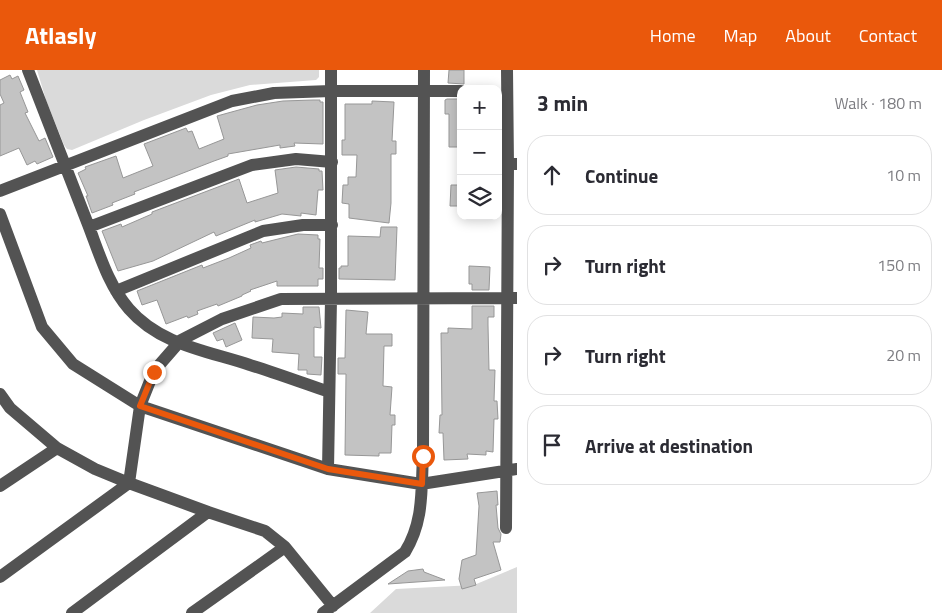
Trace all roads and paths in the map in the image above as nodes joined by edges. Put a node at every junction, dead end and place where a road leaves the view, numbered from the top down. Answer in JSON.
{"nodes":[{"id":1,"x":28,"y":70,"type":"edge"},
{"id":2,"x":331,"y":70,"type":"edge"},
{"id":3,"x":424,"y":70,"type":"edge"},
{"id":4,"x":507,"y":70,"type":"edge"},
{"id":5,"x":331,"y":90,"type":"junction"},
{"id":6,"x":424,"y":91,"type":"junction"},
{"id":7,"x":457,"y":91,"type":"edge"},
{"id":8,"x":507,"y":91,"type":"edge"},
{"id":9,"x":332,"y":162,"type":"junction"},
{"id":10,"x":512,"y":164,"type":"edge"},
{"id":11,"x":64,"y":166,"type":"junction"},
{"id":12,"x":0,"y":191,"type":"edge"},
{"id":13,"x":0,"y":214,"type":"edge"},
{"id":14,"x":332,"y":224,"type":"junction"},
{"id":15,"x":89,"y":228,"type":"junction"},
{"id":16,"x":512,"y":232,"type":"edge"},
{"id":17,"x":116,"y":291,"type":"junction"},
{"id":18,"x":512,"y":298,"type":"edge"},
{"id":19,"x":331,"y":299,"type":"junction"},
{"id":20,"x":424,"y":299,"type":"junction"},
{"id":21,"x":179,"y":343,"type":"junction"},
{"id":22,"x":330,"y":392,"type":"junction"},
{"id":23,"x":0,"y":394,"type":"edge"},
{"id":24,"x":512,"y":396,"type":"edge"},
{"id":25,"x":140,"y":406,"type":"junction"},
{"id":26,"x":57,"y":448,"type":"junction"},
{"id":27,"x":328,"y":469,"type":"junction"},
{"id":28,"x":512,"y":470,"type":"edge"},
{"id":29,"x":129,"y":483,"type":"junction"},
{"id":30,"x":422,"y":484,"type":"junction"},
{"id":31,"x":0,"y":486,"type":"edge"},
{"id":32,"x":208,"y":512,"type":"junction"},
{"id":33,"x":506,"y":528,"type":"dead end"},
{"id":34,"x":285,"y":547,"type":"junction"},
{"id":35,"x":0,"y":577,"type":"edge"},
{"id":36,"x":328,"y":609,"type":"edge"},
{"id":37,"x":72,"y":613,"type":"edge"},
{"id":38,"x":192,"y":613,"type":"edge"}],
"edges":[{"from":1,"to":11,"type":"street"},
{"from":2,"to":5,"type":"street"},
{"from":3,"to":6,"type":"street"},
{"from":4,"to":8,"type":"street"},
{"from":5,"to":6,"type":"street"},
{"from":5,"to":9,"type":"street"},
{"from":5,"to":11,"type":"street"},
{"from":6,"to":7,"type":"street"},
{"from":6,"to":20,"type":"street"},
{"from":8,"to":10,"type":"street"},
{"from":9,"to":14,"type":"street"},
{"from":9,"to":15,"type":"street"},
{"from":10,"to":16,"type":"street"},
{"from":11,"to":12,"type":"street"},
{"from":11,"to":15,"type":"street"},
{"from":13,"to":25,"type":"street"},
{"from":14,"to":17,"type":"street"},
{"from":14,"to":19,"type":"street"},
{"from":15,"to":17,"type":"street"},
{"from":16,"to":18,"type":"street"},
{"from":17,"to":21,"type":"street"},
{"from":18,"to":20,"type":"street"},
{"from":18,"to":24,"type":"street"},
{"from":19,"to":20,"type":"street"},
{"from":19,"to":21,"type":"street"},
{"from":19,"to":22,"type":"street"},
{"from":20,"to":30,"type":"street"},
{"from":21,"to":22,"type":"street"},
{"from":21,"to":25,"type":"street"},
{"from":22,"to":27,"type":"street"},
{"from":23,"to":26,"type":"street"},
{"from":24,"to":28,"type":"street"},
{"from":25,"to":27,"type":"street"},
{"from":25,"to":29,"type":"street"},
{"from":26,"to":29,"type":"street"},
{"from":26,"to":31,"type":"street"},
{"from":27,"to":30,"type":"street"},
{"from":28,"to":30,"type":"street"},
{"from":28,"to":33,"type":"street"},
{"from":29,"to":32,"type":"street"},
{"from":29,"to":35,"type":"street"},
{"from":30,"to":36,"type":"street"},
{"from":32,"to":34,"type":"street"},
{"from":32,"to":37,"type":"street"},
{"from":34,"to":36,"type":"street"},
{"from":34,"to":38,"type":"street"}]}
